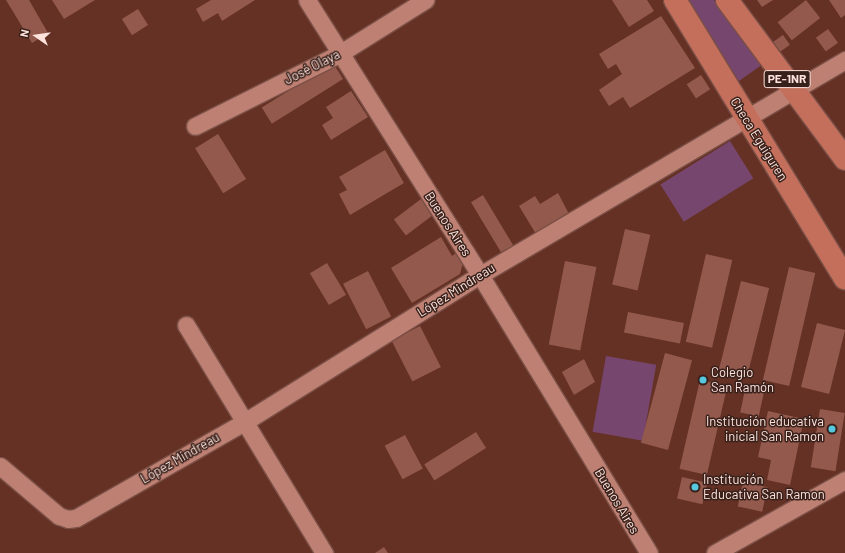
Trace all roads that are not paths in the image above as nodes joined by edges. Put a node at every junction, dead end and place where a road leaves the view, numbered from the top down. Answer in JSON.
{"nodes":[{"id":1,"x":307,"y":0,"type":"edge"},
{"id":2,"x":425,"y":0,"type":"edge"},
{"id":3,"x":675,"y":0,"type":"edge"},
{"id":4,"x":727,"y":0,"type":"edge"},
{"id":5,"x":339,"y":54,"type":"junction"},
{"id":6,"x":845,"y":60,"type":"edge"},
{"id":7,"x":796,"y":91,"type":"junction"},
{"id":8,"x":747,"y":119,"type":"junction"},
{"id":9,"x":195,"y":126,"type":"dead end"},
{"id":10,"x":845,"y":159,"type":"edge"},
{"id":11,"x":480,"y":275,"type":"junction"},
{"id":12,"x":845,"y":278,"type":"edge"},
{"id":13,"x":186,"y":325,"type":"dead end"},
{"id":14,"x":246,"y":421,"type":"junction"},
{"id":15,"x":0,"y":466,"type":"edge"},
{"id":16,"x":845,"y":480,"type":"edge"},
{"id":17,"x":324,"y":553,"type":"edge"},
{"id":18,"x":648,"y":553,"type":"edge"},
{"id":19,"x":715,"y":553,"type":"edge"}],
"edges":[{"from":1,"to":5,"type":"street","name":"Buenos Aires"},
{"from":2,"to":5,"type":"street","name":"José Olaya"},
{"from":3,"to":8,"type":"main road","name":"Checa Eguiguren"},
{"from":4,"to":7,"type":"main road","number":"PE-1NR"},
{"from":5,"to":9,"type":"street","name":"José Olaya"},
{"from":5,"to":11,"type":"street","name":"Buenos Aires"},
{"from":6,"to":7,"type":"street","name":"López Mindreau"},
{"from":7,"to":8,"type":"street","name":"López Mindreau"},
{"from":7,"to":10,"type":"main road","number":"PE-1NR"},
{"from":8,"to":11,"type":"street","name":"López Mindreau"},
{"from":8,"to":12,"type":"main road","name":"Checa Eguiguren"},
{"from":11,"to":14,"type":"street","name":"López Mindreau"},
{"from":11,"to":18,"type":"street","name":"Buenos Aires"},
{"from":13,"to":14,"type":"street"},
{"from":14,"to":15,"type":"street","name":"López Mindreau"},
{"from":14,"to":17,"type":"street"},
{"from":16,"to":19,"type":"street"}]}
